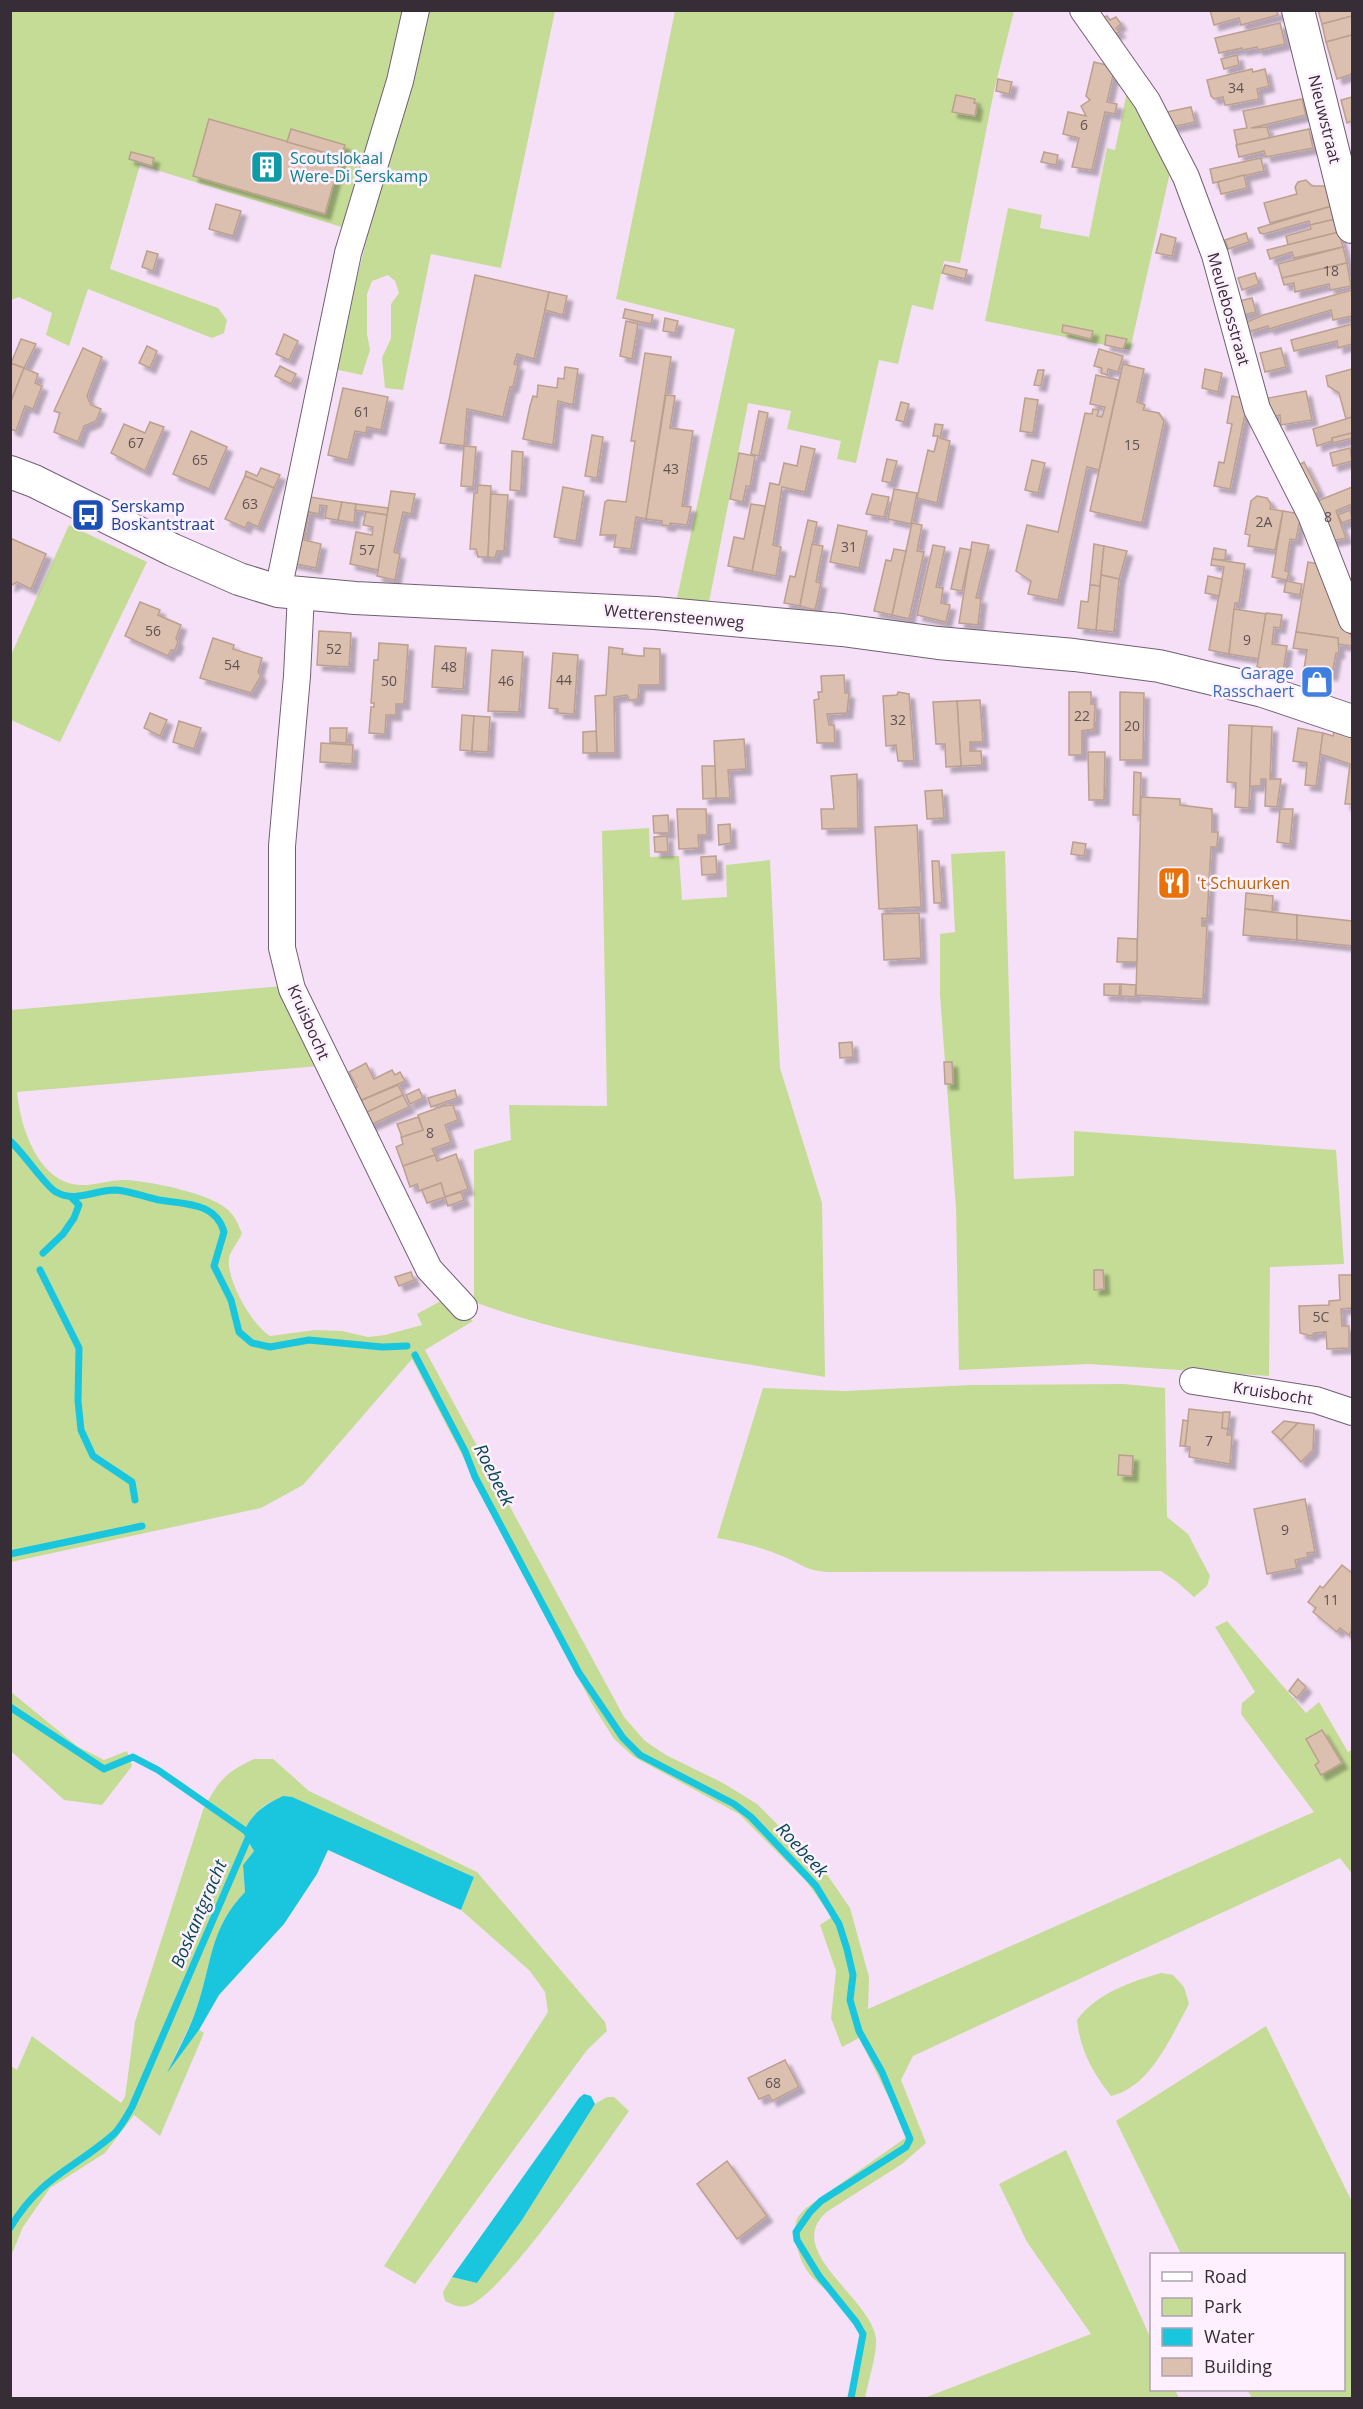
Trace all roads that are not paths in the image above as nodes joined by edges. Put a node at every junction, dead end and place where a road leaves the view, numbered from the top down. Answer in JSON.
{"nodes":[{"id":1,"x":416,"y":10,"type":"edge"},
{"id":2,"x":1083,"y":10,"type":"edge"},
{"id":3,"x":1298,"y":10,"type":"edge"},
{"id":4,"x":1353,"y":227,"type":"edge"},
{"id":5,"x":10,"y":472,"type":"edge"},
{"id":6,"x":290,"y":592,"type":"junction"},
{"id":7,"x":1353,"y":620,"type":"edge"},
{"id":8,"x":1353,"y":721,"type":"edge"},
{"id":9,"x":464,"y":1307,"type":"dead end"},
{"id":10,"x":1193,"y":1380,"type":"dead end"},
{"id":11,"x":1353,"y":1412,"type":"edge"}],
"edges":[{"from":1,"to":6,"type":"street","name":"Kruisbocht"},
{"from":2,"to":7,"type":"street","name":"Meulebosstraat"},
{"from":3,"to":4,"type":"street","name":"Nieuwstraat"},
{"from":5,"to":6,"type":"street","name":"Wetterensteenweg"},
{"from":6,"to":8,"type":"street","name":"Wetterensteenweg"},
{"from":6,"to":9,"type":"street","name":"Kruisbocht"},
{"from":10,"to":11,"type":"street","name":"Kruisbocht"}]}
